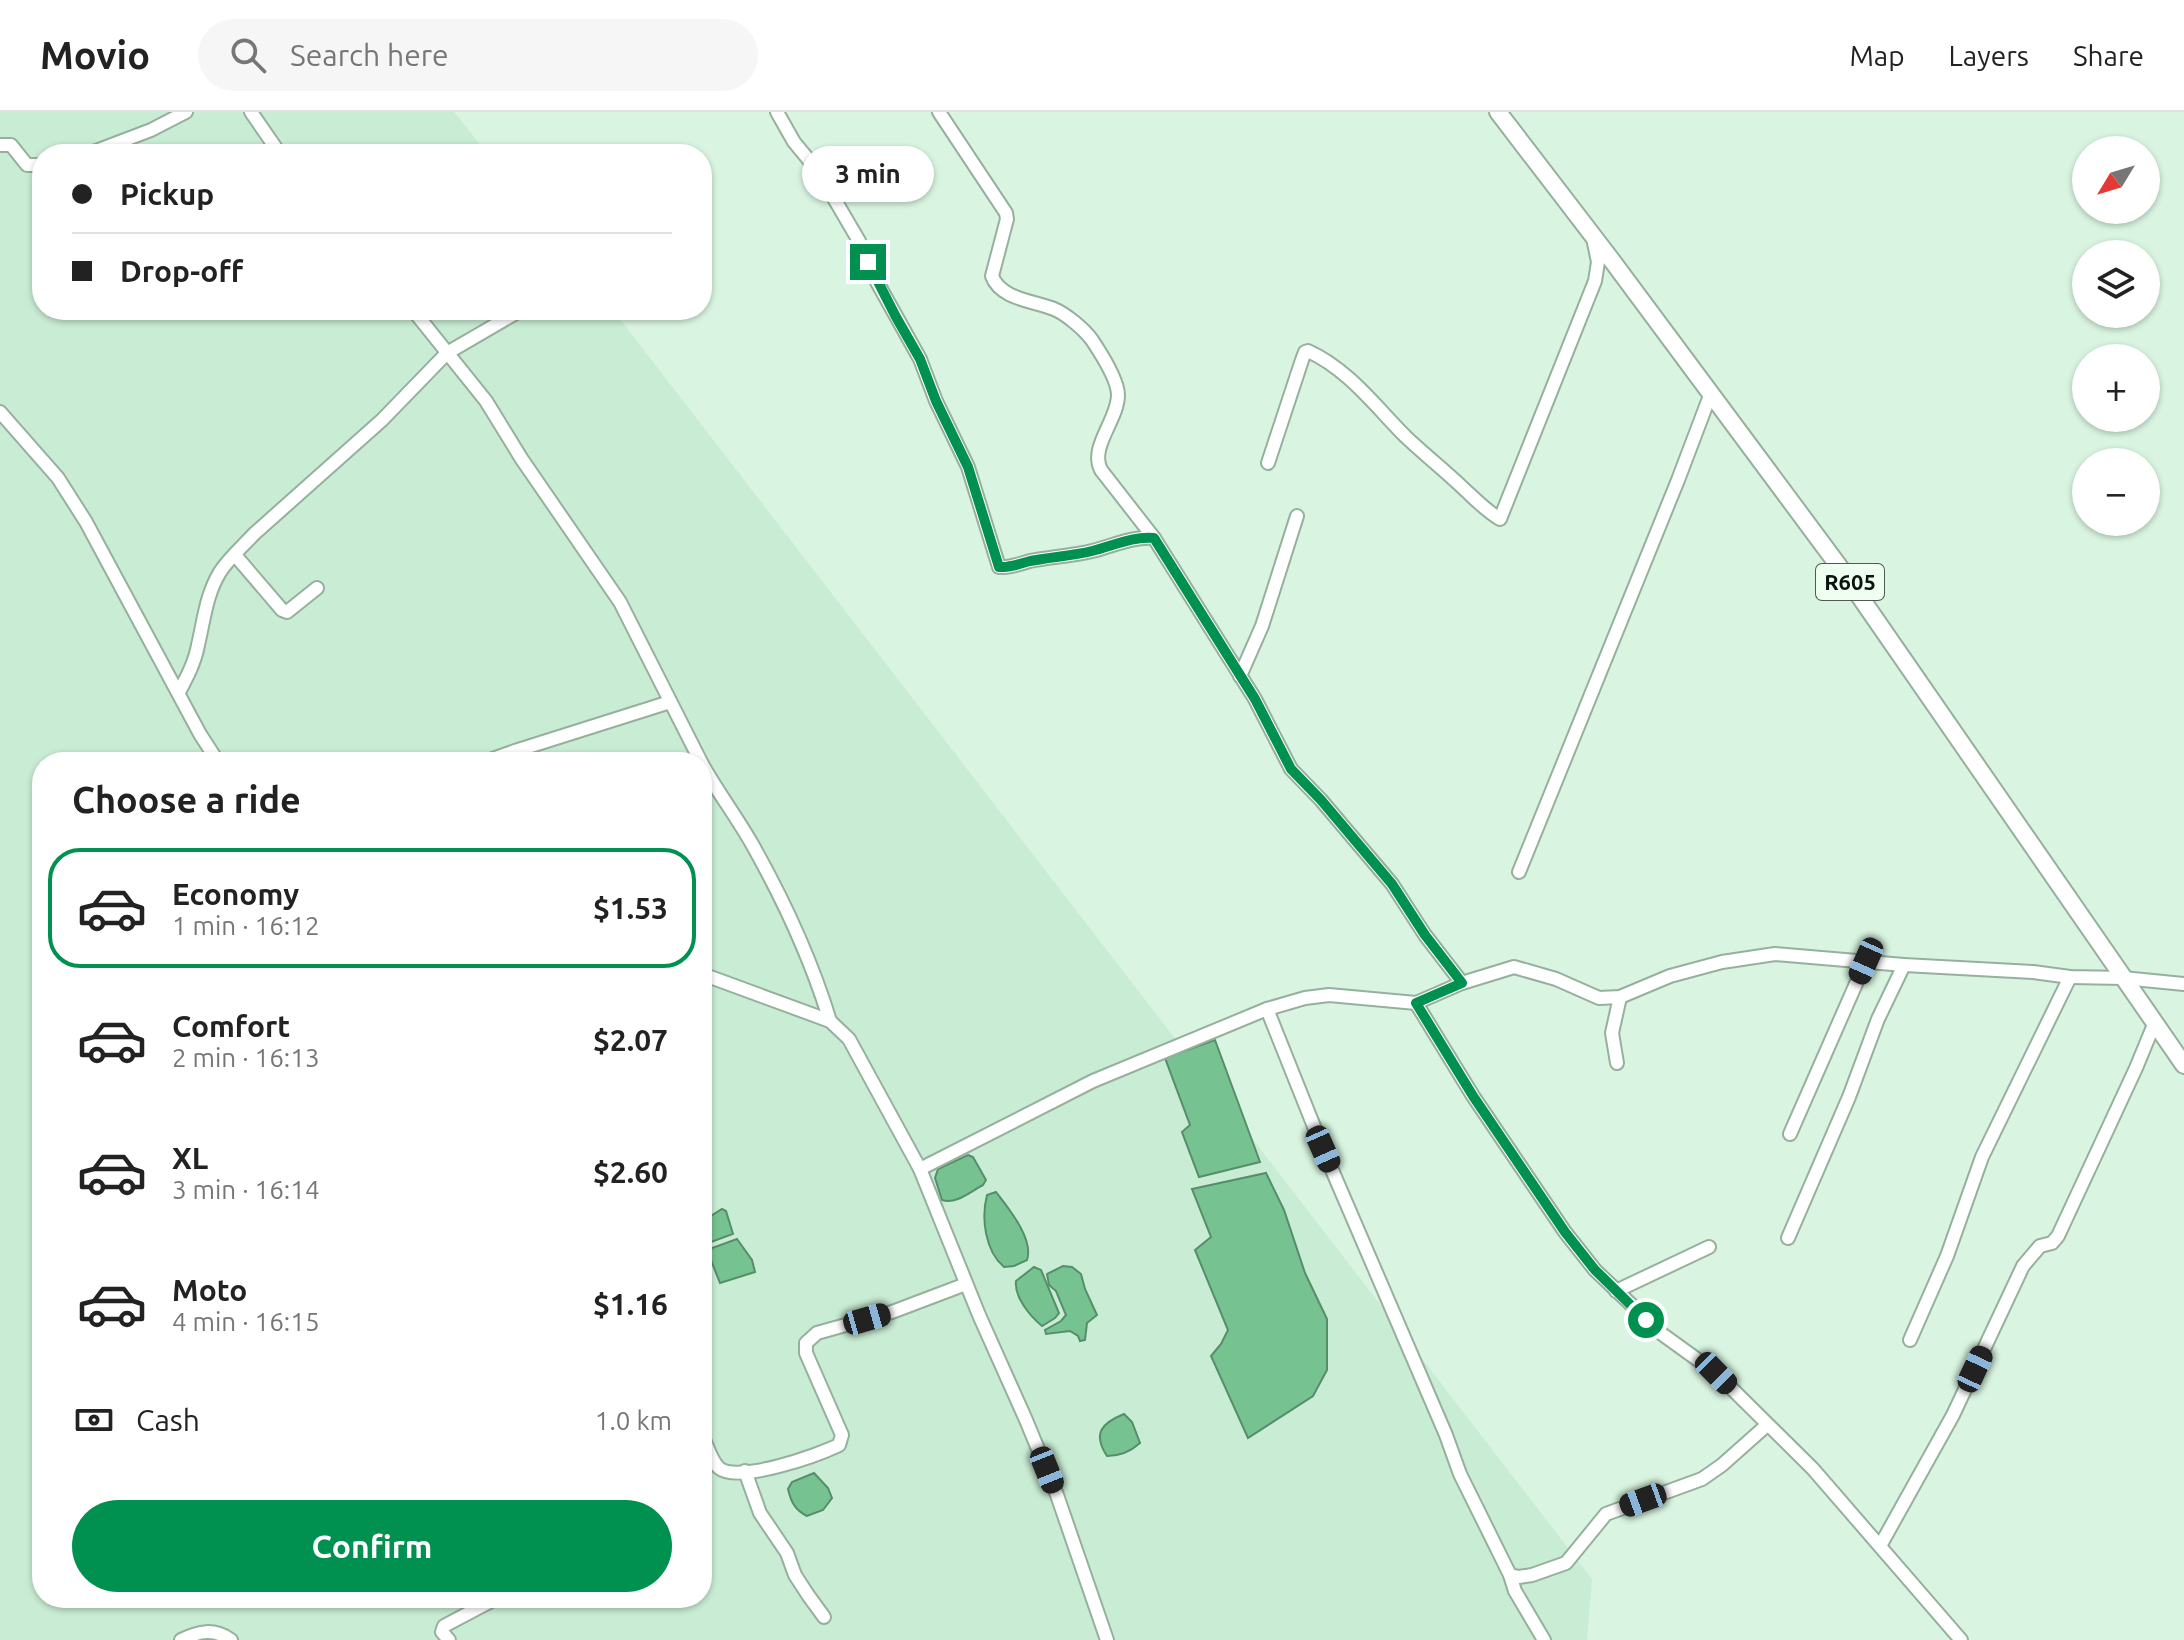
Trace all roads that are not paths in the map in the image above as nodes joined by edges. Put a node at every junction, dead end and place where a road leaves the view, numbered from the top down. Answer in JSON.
{"nodes":[{"id":1,"x":186,"y":112,"type":"edge"},
{"id":2,"x":251,"y":112,"type":"edge"},
{"id":3,"x":777,"y":112,"type":"edge"},
{"id":4,"x":939,"y":112,"type":"edge"},
{"id":5,"x":1498,"y":112,"type":"edge"},
{"id":6,"x":114,"y":144,"type":"edge"},
{"id":7,"x":273,"y":144,"type":"edge"},
{"id":8,"x":0,"y":145,"type":"edge"},
{"id":9,"x":32,"y":165,"type":"edge"},
{"id":10,"x":1592,"y":235,"type":"junction"},
{"id":11,"x":421,"y":320,"type":"edge"},
{"id":12,"x":504,"y":320,"type":"edge"},
{"id":13,"x":447,"y":353,"type":"junction"},
{"id":14,"x":1711,"y":393,"type":"junction"},
{"id":15,"x":0,"y":412,"type":"edge"},
{"id":16,"x":1268,"y":463,"type":"dead end"},
{"id":17,"x":1297,"y":516,"type":"dead end"},
{"id":18,"x":1154,"y":538,"type":"junction"},
{"id":19,"x":235,"y":555,"type":"junction"},
{"id":20,"x":317,"y":588,"type":"dead end"},
{"id":21,"x":1240,"y":676,"type":"junction"},
{"id":22,"x":179,"y":692,"type":"junction"},
{"id":23,"x":670,"y":702,"type":"junction"},
{"id":24,"x":212,"y":752,"type":"edge"},
{"id":25,"x":515,"y":752,"type":"edge"},
{"id":26,"x":696,"y":752,"type":"edge"},
{"id":27,"x":712,"y":779,"type":"edge"},
{"id":28,"x":1519,"y":872,"type":"dead end"},
{"id":29,"x":1866,"y":961,"type":"junction"},
{"id":30,"x":1904,"y":965,"type":"junction"},
{"id":31,"x":2070,"y":977,"type":"junction"},
{"id":32,"x":712,"y":978,"type":"edge"},
{"id":33,"x":2123,"y":978,"type":"junction"},
{"id":34,"x":1462,"y":983,"type":"junction"},
{"id":35,"x":2184,"y":984,"type":"edge"},
{"id":36,"x":1620,"y":997,"type":"junction"},
{"id":37,"x":1416,"y":1003,"type":"junction"},
{"id":38,"x":1267,"y":1009,"type":"junction"},
{"id":39,"x":830,"y":1021,"type":"junction"},
{"id":40,"x":2155,"y":1022,"type":"junction"},
{"id":41,"x":1617,"y":1063,"type":"dead end"},
{"id":42,"x":2184,"y":1065,"type":"edge"},
{"id":43,"x":1790,"y":1134,"type":"dead end"},
{"id":44,"x":920,"y":1169,"type":"junction"},
{"id":45,"x":1788,"y":1238,"type":"dead end"},
{"id":46,"x":1709,"y":1247,"type":"dead end"},
{"id":47,"x":966,"y":1284,"type":"junction"},
{"id":48,"x":1616,"y":1291,"type":"junction"},
{"id":49,"x":1910,"y":1340,"type":"dead end"},
{"id":50,"x":1767,"y":1425,"type":"junction"},
{"id":51,"x":712,"y":1456,"type":"edge"},
{"id":52,"x":745,"y":1471,"type":"junction"},
{"id":53,"x":1880,"y":1546,"type":"junction"},
{"id":54,"x":1510,"y":1575,"type":"junction"},
{"id":55,"x":478,"y":1608,"type":"edge"},
{"id":56,"x":824,"y":1617,"type":"dead end"},
{"id":57,"x":181,"y":1640,"type":"edge"},
{"id":58,"x":231,"y":1640,"type":"edge"},
{"id":59,"x":449,"y":1640,"type":"edge"},
{"id":60,"x":1107,"y":1640,"type":"edge"},
{"id":61,"x":1544,"y":1640,"type":"edge"},
{"id":62,"x":1961,"y":1640,"type":"edge"}],
"edges":[{"from":1,"to":6,"type":"street"},
{"from":2,"to":7,"type":"street"},
{"from":3,"to":18,"type":"street"},
{"from":4,"to":18,"type":"street"},
{"from":5,"to":10,"type":"main road","number":"R605"},
{"from":8,"to":9,"type":"street"},
{"from":10,"to":14,"type":"main road","number":"R605"},
{"from":10,"to":16,"type":"street"},
{"from":11,"to":13,"type":"street"},
{"from":12,"to":13,"type":"street"},
{"from":13,"to":19,"type":"street"},
{"from":13,"to":23,"type":"street"},
{"from":14,"to":28,"type":"street"},
{"from":14,"to":33,"type":"main road","number":"R605"},
{"from":15,"to":22,"type":"street"},
{"from":17,"to":21,"type":"street"},
{"from":18,"to":21,"type":"street"},
{"from":19,"to":20,"type":"street"},
{"from":19,"to":22,"type":"street"},
{"from":21,"to":34,"type":"street"},
{"from":22,"to":24,"type":"street"},
{"from":23,"to":25,"type":"street"},
{"from":23,"to":26,"type":"street"},
{"from":27,"to":39,"type":"street"},
{"from":29,"to":30,"type":"street"},
{"from":29,"to":36,"type":"street"},
{"from":29,"to":43,"type":"street"},
{"from":30,"to":31,"type":"street"},
{"from":30,"to":45,"type":"street"},
{"from":31,"to":33,"type":"street"},
{"from":31,"to":49,"type":"street"},
{"from":32,"to":39,"type":"street"},
{"from":33,"to":35,"type":"street"},
{"from":33,"to":40,"type":"main road","number":"R605"},
{"from":34,"to":36,"type":"street"},
{"from":34,"to":37,"type":"street"},
{"from":36,"to":41,"type":"street"},
{"from":37,"to":38,"type":"street"},
{"from":37,"to":48,"type":"street"},
{"from":38,"to":44,"type":"street"},
{"from":38,"to":54,"type":"street"},
{"from":39,"to":44,"type":"street"},
{"from":40,"to":42,"type":"main road","number":"R605"},
{"from":40,"to":53,"type":"street"},
{"from":44,"to":47,"type":"street"},
{"from":46,"to":48,"type":"street"},
{"from":47,"to":52,"type":"street"},
{"from":47,"to":60,"type":"street"},
{"from":48,"to":50,"type":"street"},
{"from":50,"to":53,"type":"street"},
{"from":50,"to":54,"type":"street"},
{"from":51,"to":52,"type":"street"},
{"from":52,"to":56,"type":"street"},
{"from":53,"to":62,"type":"street"},
{"from":54,"to":61,"type":"street"},
{"from":55,"to":59,"type":"street"},
{"from":57,"to":58,"type":"street"}]}
